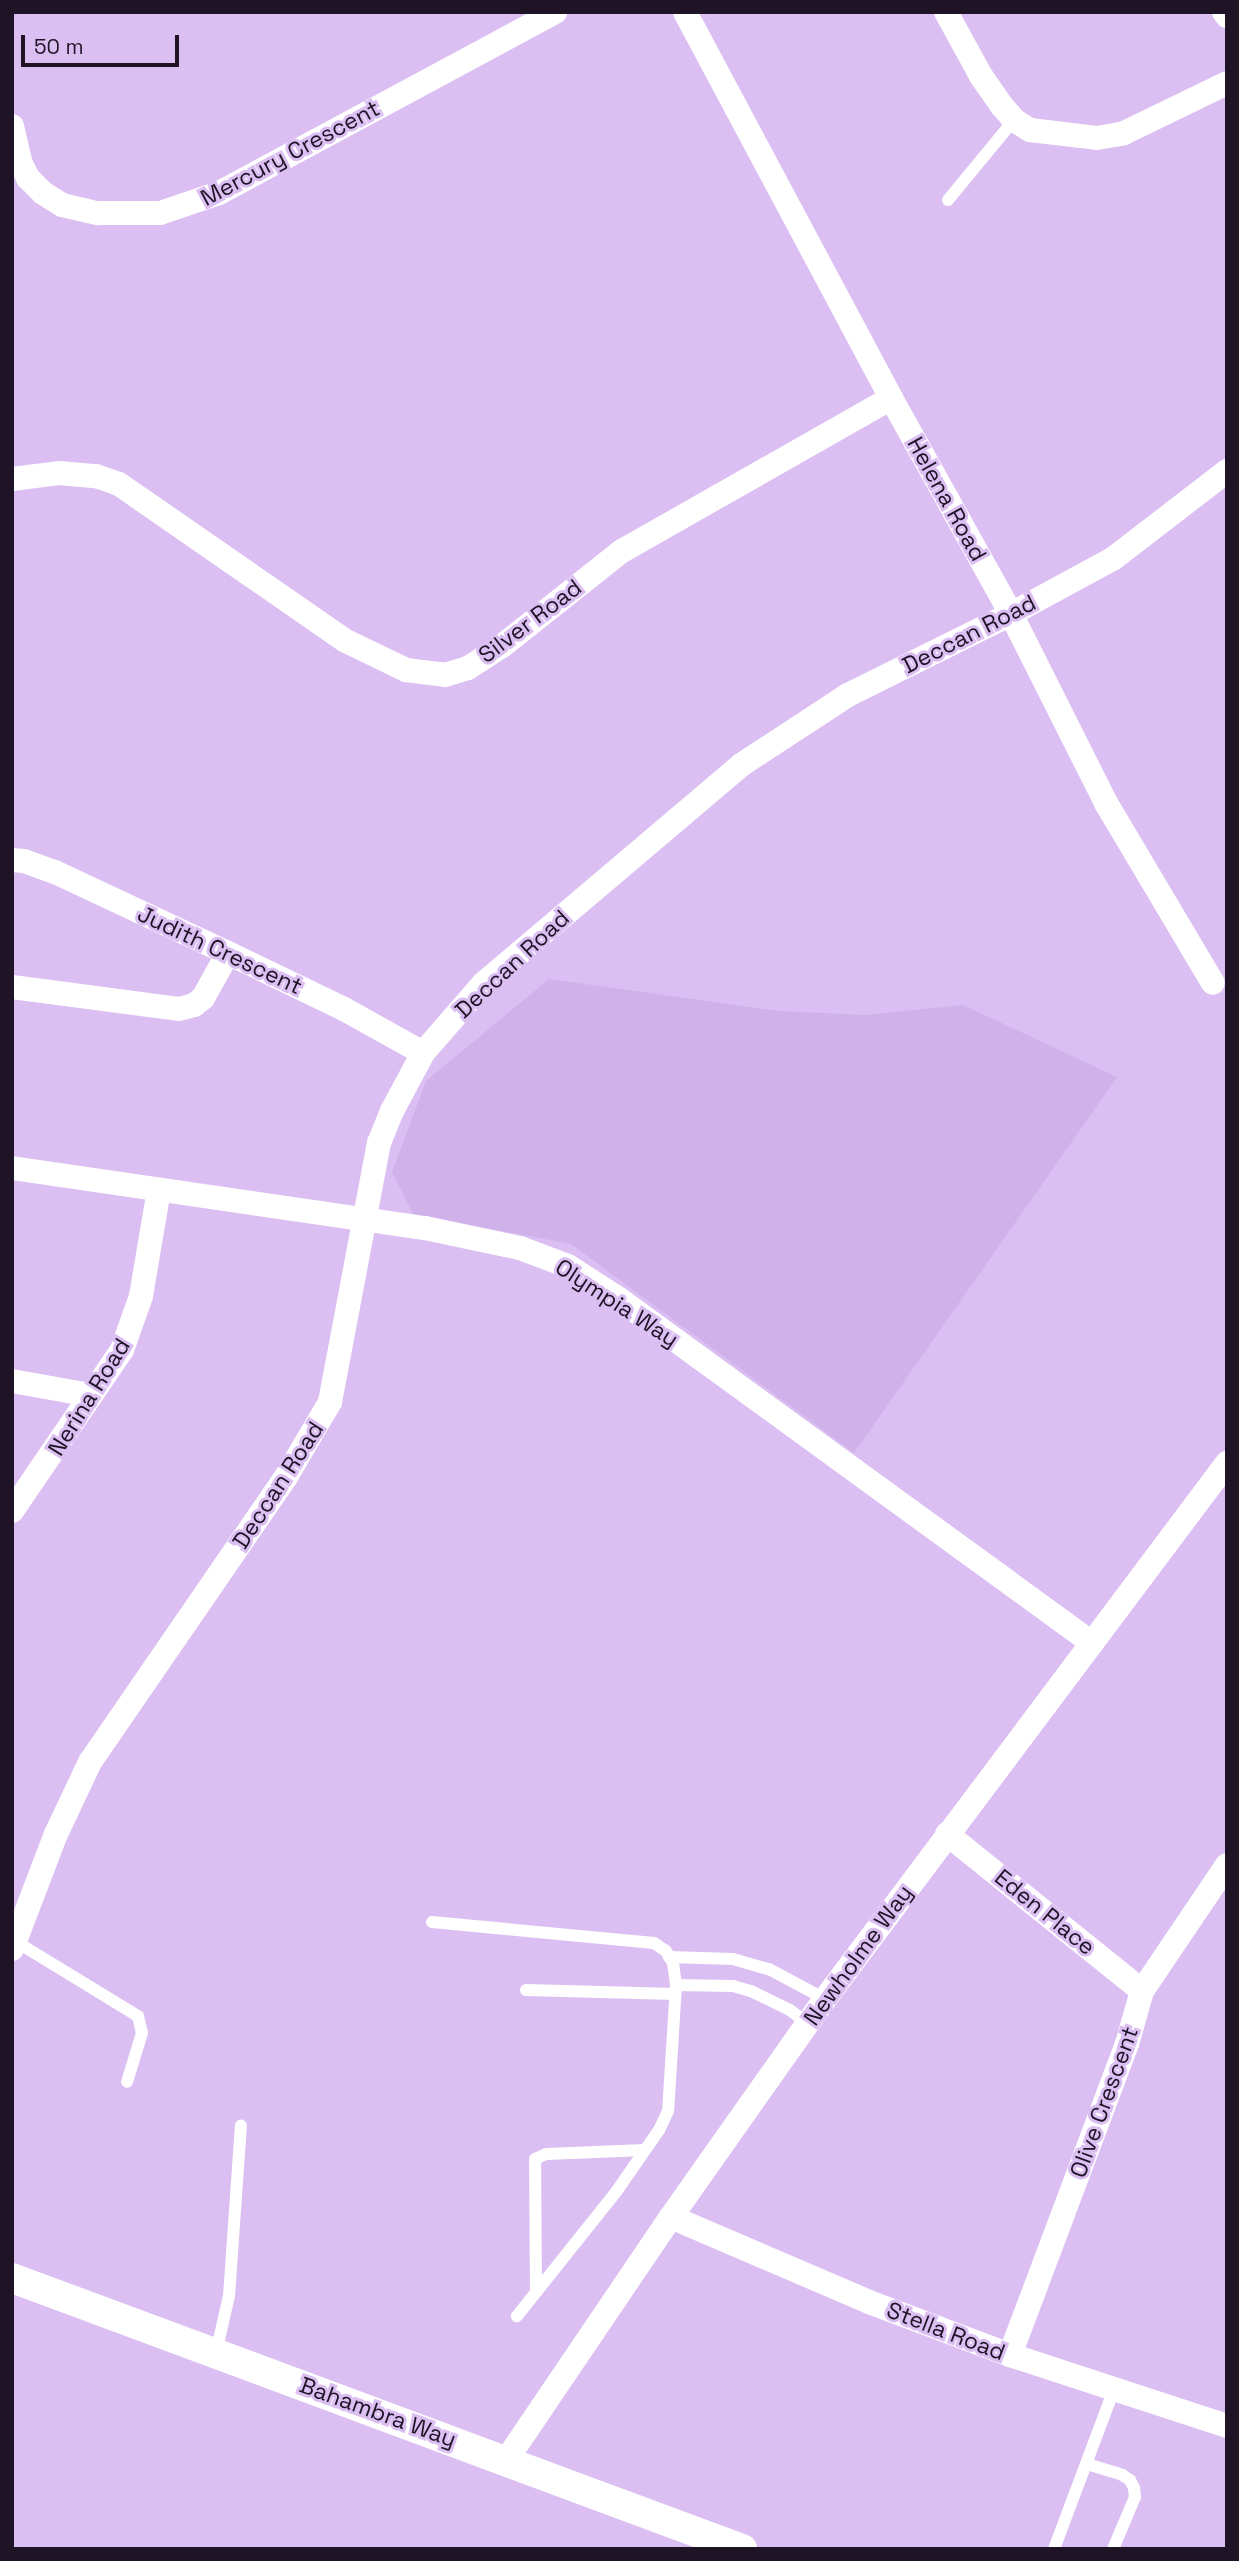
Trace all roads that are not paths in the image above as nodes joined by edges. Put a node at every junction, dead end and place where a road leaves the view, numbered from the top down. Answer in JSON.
{"nodes":[{"id":1,"x":555,"y":12,"type":"edge"},
{"id":2,"x":685,"y":12,"type":"edge"},
{"id":3,"x":946,"y":12,"type":"edge"},
{"id":4,"x":1227,"y":83,"type":"edge"},
{"id":5,"x":1014,"y":120,"type":"junction"},
{"id":6,"x":12,"y":126,"type":"edge"},
{"id":7,"x":948,"y":200,"type":"dead end"},
{"id":8,"x":891,"y":398,"type":"junction"},
{"id":9,"x":1227,"y":471,"type":"edge"},
{"id":10,"x":12,"y":479,"type":"edge"},
{"id":11,"x":1011,"y":614,"type":"junction"},
{"id":12,"x":12,"y":860,"type":"edge"},
{"id":13,"x":228,"y":953,"type":"junction"},
{"id":14,"x":1213,"y":984,"type":"dead end"},
{"id":15,"x":12,"y":987,"type":"edge"},
{"id":16,"x":423,"y":1053,"type":"junction"},
{"id":17,"x":12,"y":1168,"type":"edge"},
{"id":18,"x":159,"y":1190,"type":"junction"},
{"id":19,"x":365,"y":1219,"type":"junction"},
{"id":20,"x":12,"y":1381,"type":"edge"},
{"id":21,"x":90,"y":1395,"type":"junction"},
{"id":22,"x":1227,"y":1463,"type":"edge"},
{"id":23,"x":12,"y":1511,"type":"edge"},
{"id":24,"x":1092,"y":1643,"type":"junction"},
{"id":25,"x":947,"y":1834,"type":"junction"},
{"id":26,"x":1227,"y":1865,"type":"edge"},
{"id":27,"x":432,"y":1922,"type":"dead end"},
{"id":28,"x":14,"y":1945,"type":"edge"},
{"id":29,"x":669,"y":1957,"type":"junction"},
{"id":30,"x":526,"y":1990,"type":"dead end"},
{"id":31,"x":675,"y":1990,"type":"junction"},
{"id":32,"x":1142,"y":1991,"type":"junction"},
{"id":33,"x":825,"y":2000,"type":"junction"},
{"id":34,"x":808,"y":2024,"type":"junction"},
{"id":35,"x":127,"y":2082,"type":"dead end"},
{"id":36,"x":241,"y":2125,"type":"dead end"},
{"id":37,"x":645,"y":2150,"type":"junction"},
{"id":38,"x":671,"y":2217,"type":"junction"},
{"id":39,"x":12,"y":2278,"type":"edge"},
{"id":40,"x":536,"y":2292,"type":"junction"},
{"id":41,"x":517,"y":2316,"type":"dead end"},
{"id":42,"x":216,"y":2353,"type":"junction"},
{"id":43,"x":1010,"y":2355,"type":"junction"},
{"id":44,"x":1114,"y":2389,"type":"junction"},
{"id":45,"x":1227,"y":2426,"type":"edge"},
{"id":46,"x":507,"y":2459,"type":"junction"},
{"id":47,"x":1087,"y":2463,"type":"junction"},
{"id":48,"x":742,"y":2549,"type":"edge"},
{"id":49,"x":1054,"y":2549,"type":"edge"},
{"id":50,"x":1113,"y":2549,"type":"edge"}],
"edges":[{"from":1,"to":6,"type":"street","name":"Mercury Crescent"},
{"from":2,"to":8,"type":"street","name":"Helena Road"},
{"from":3,"to":5,"type":"street"},
{"from":4,"to":5,"type":"street"},
{"from":5,"to":7,"type":"lane"},
{"from":8,"to":10,"type":"street","name":"Silver Road"},
{"from":8,"to":11,"type":"street","name":"Helena Road"},
{"from":9,"to":11,"type":"street","name":"Deccan Road"},
{"from":11,"to":14,"type":"street","name":"Helena Road"},
{"from":11,"to":16,"type":"street","name":"Deccan Road"},
{"from":12,"to":13,"type":"street","name":"Judith Crescent"},
{"from":13,"to":15,"type":"street"},
{"from":13,"to":16,"type":"street","name":"Judith Crescent"},
{"from":16,"to":19,"type":"street","name":"Deccan Road"},
{"from":17,"to":18,"type":"street","name":"Olympia Way"},
{"from":18,"to":19,"type":"street","name":"Olympia Way"},
{"from":18,"to":21,"type":"street","name":"Nerina Road"},
{"from":19,"to":24,"type":"street","name":"Olympia Way"},
{"from":19,"to":28,"type":"street","name":"Deccan Road"},
{"from":20,"to":21,"type":"street"},
{"from":21,"to":23,"type":"street","name":"Nerina Road"},
{"from":22,"to":24,"type":"street","name":"Newholme Way"},
{"from":24,"to":25,"type":"street","name":"Newholme Way"},
{"from":25,"to":32,"type":"street","name":"Eden Place"},
{"from":25,"to":33,"type":"street","name":"Newholme Way"},
{"from":26,"to":32,"type":"street","name":"Olive Crescent"},
{"from":27,"to":29,"type":"lane"},
{"from":28,"to":35,"type":"lane"},
{"from":29,"to":31,"type":"lane"},
{"from":29,"to":33,"type":"lane"},
{"from":30,"to":31,"type":"lane"},
{"from":31,"to":34,"type":"lane"},
{"from":31,"to":37,"type":"lane"},
{"from":32,"to":43,"type":"street","name":"Olive Crescent"},
{"from":33,"to":34,"type":"street","name":"Newholme Way"},
{"from":34,"to":38,"type":"street","name":"Newholme Way"},
{"from":36,"to":42,"type":"lane"},
{"from":37,"to":40,"type":"lane"},
{"from":37,"to":40,"type":"lane"},
{"from":38,"to":43,"type":"street","name":"Stella Road"},
{"from":38,"to":46,"type":"street","name":"Newholme Way"},
{"from":39,"to":42,"type":"street","name":"Bahambra Way"},
{"from":40,"to":41,"type":"lane"},
{"from":42,"to":46,"type":"street","name":"Bahambra Way"},
{"from":43,"to":44,"type":"street","name":"Stella Road"},
{"from":44,"to":45,"type":"street","name":"Stella Road"},
{"from":44,"to":47,"type":"lane"},
{"from":46,"to":48,"type":"street","name":"Bahambra Way"},
{"from":47,"to":49,"type":"lane"},
{"from":47,"to":50,"type":"lane"}]}
